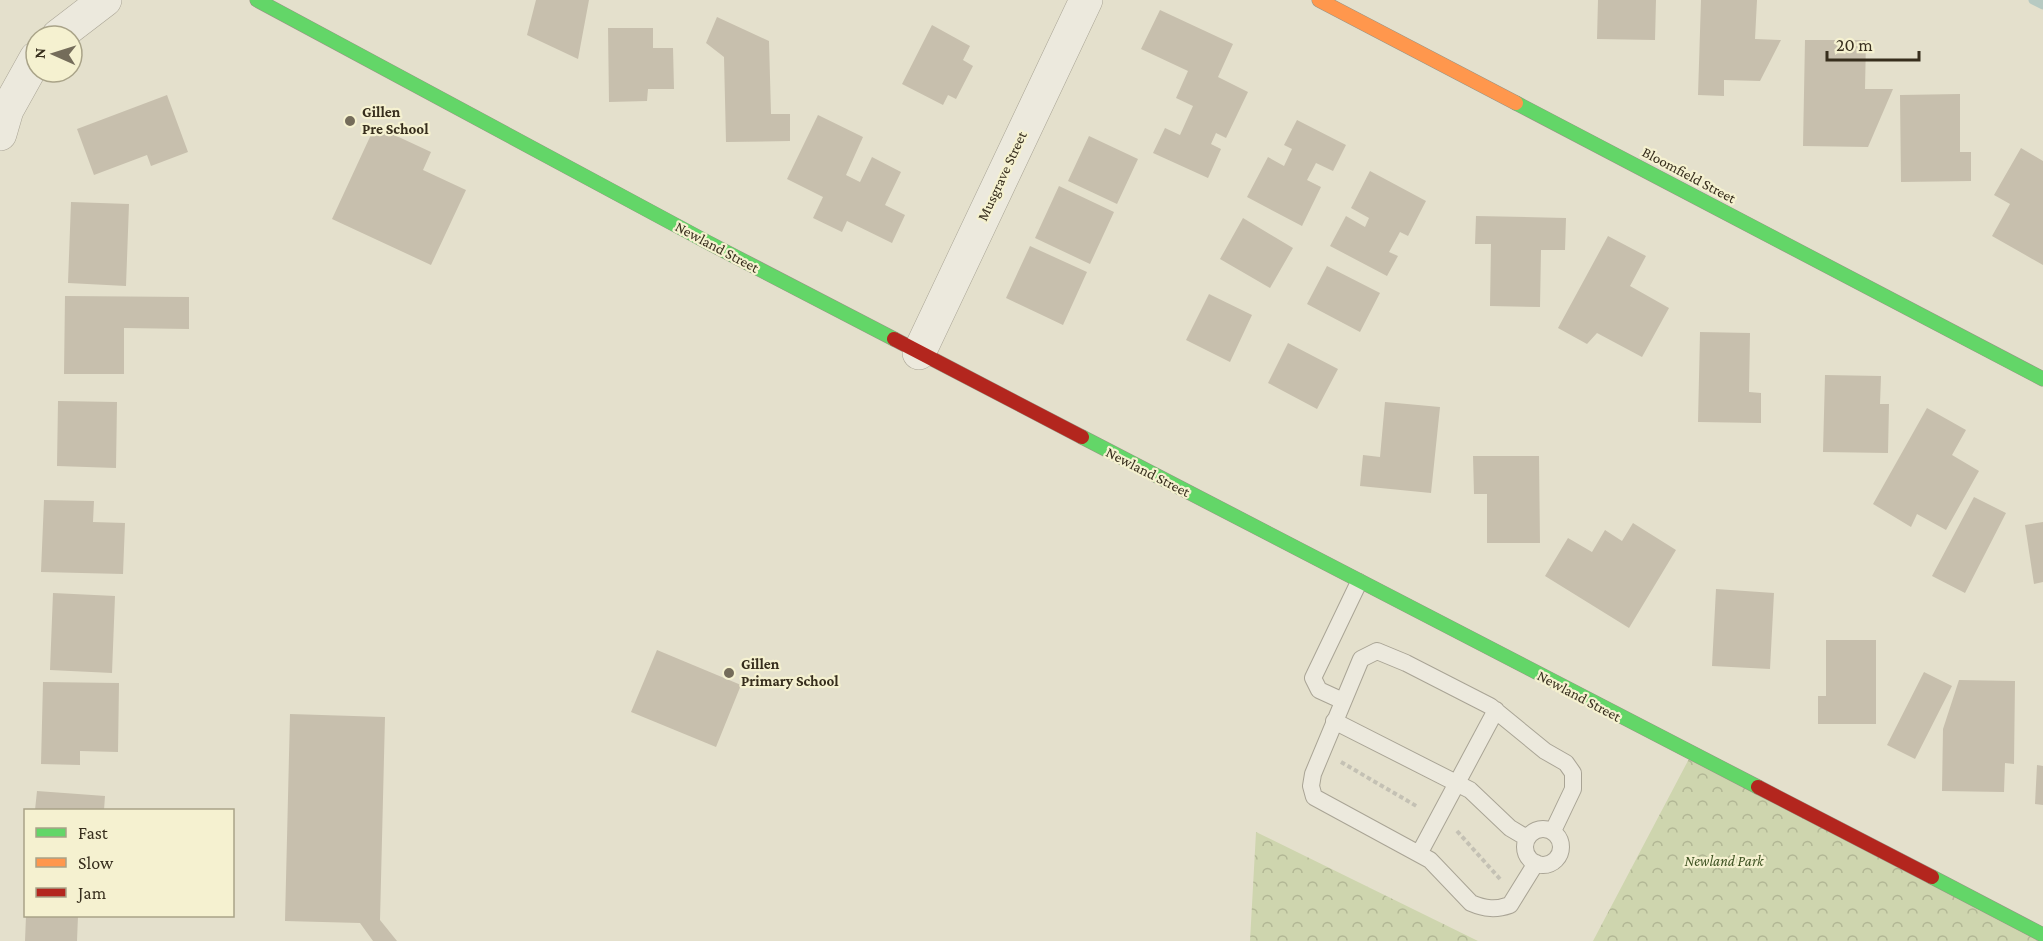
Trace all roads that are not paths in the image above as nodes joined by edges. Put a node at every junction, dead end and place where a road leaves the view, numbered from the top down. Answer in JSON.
{"nodes":[{"id":1,"x":105,"y":0,"type":"edge"},
{"id":2,"x":256,"y":0,"type":"edge"},
{"id":3,"x":1086,"y":0,"type":"edge"},
{"id":4,"x":1319,"y":0,"type":"edge"},
{"id":5,"x":74,"y":24,"type":"edge"},
{"id":6,"x":24,"y":80,"type":"edge"},
{"id":7,"x":0,"y":134,"type":"edge"},
{"id":8,"x":919,"y":353,"type":"junction"},
{"id":9,"x":2043,"y":379,"type":"edge"},
{"id":10,"x":1359,"y":582,"type":"junction"},
{"id":11,"x":1342,"y":701,"type":"junction"},
{"id":12,"x":1496,"y":710,"type":"junction"},
{"id":13,"x":1334,"y":721,"type":"junction"},
{"id":14,"x":1456,"y":783,"type":"junction"},
{"id":15,"x":1553,"y":831,"type":"junction"},
{"id":16,"x":1527,"y":838,"type":"junction"},
{"id":17,"x":1419,"y":854,"type":"junction"},
{"id":18,"x":1536,"y":863,"type":"junction"},
{"id":19,"x":2043,"y":935,"type":"edge"}],
"edges":[{"from":1,"to":5,"type":"street"},
{"from":2,"to":8,"type":"street","name":"Newland Street"},
{"from":3,"to":8,"type":"street","name":"Musgrave Street"},
{"from":4,"to":9,"type":"street","name":"Bloomfield Street"},
{"from":6,"to":7,"type":"street"},
{"from":8,"to":10,"type":"street","name":"Newland Street"},
{"from":10,"to":11,"type":"lane"},
{"from":10,"to":19,"type":"street","name":"Newland Street"},
{"from":11,"to":12,"type":"lane"},
{"from":11,"to":13,"type":"lane"},
{"from":12,"to":14,"type":"lane"},
{"from":12,"to":15,"type":"lane"},
{"from":13,"to":14,"type":"lane"},
{"from":13,"to":17,"type":"lane"},
{"from":14,"to":16,"type":"lane"},
{"from":14,"to":17,"type":"lane"},
{"from":15,"to":16,"type":"lane"},
{"from":15,"to":18,"type":"lane"},
{"from":16,"to":18,"type":"lane"},
{"from":17,"to":18,"type":"lane"}]}
